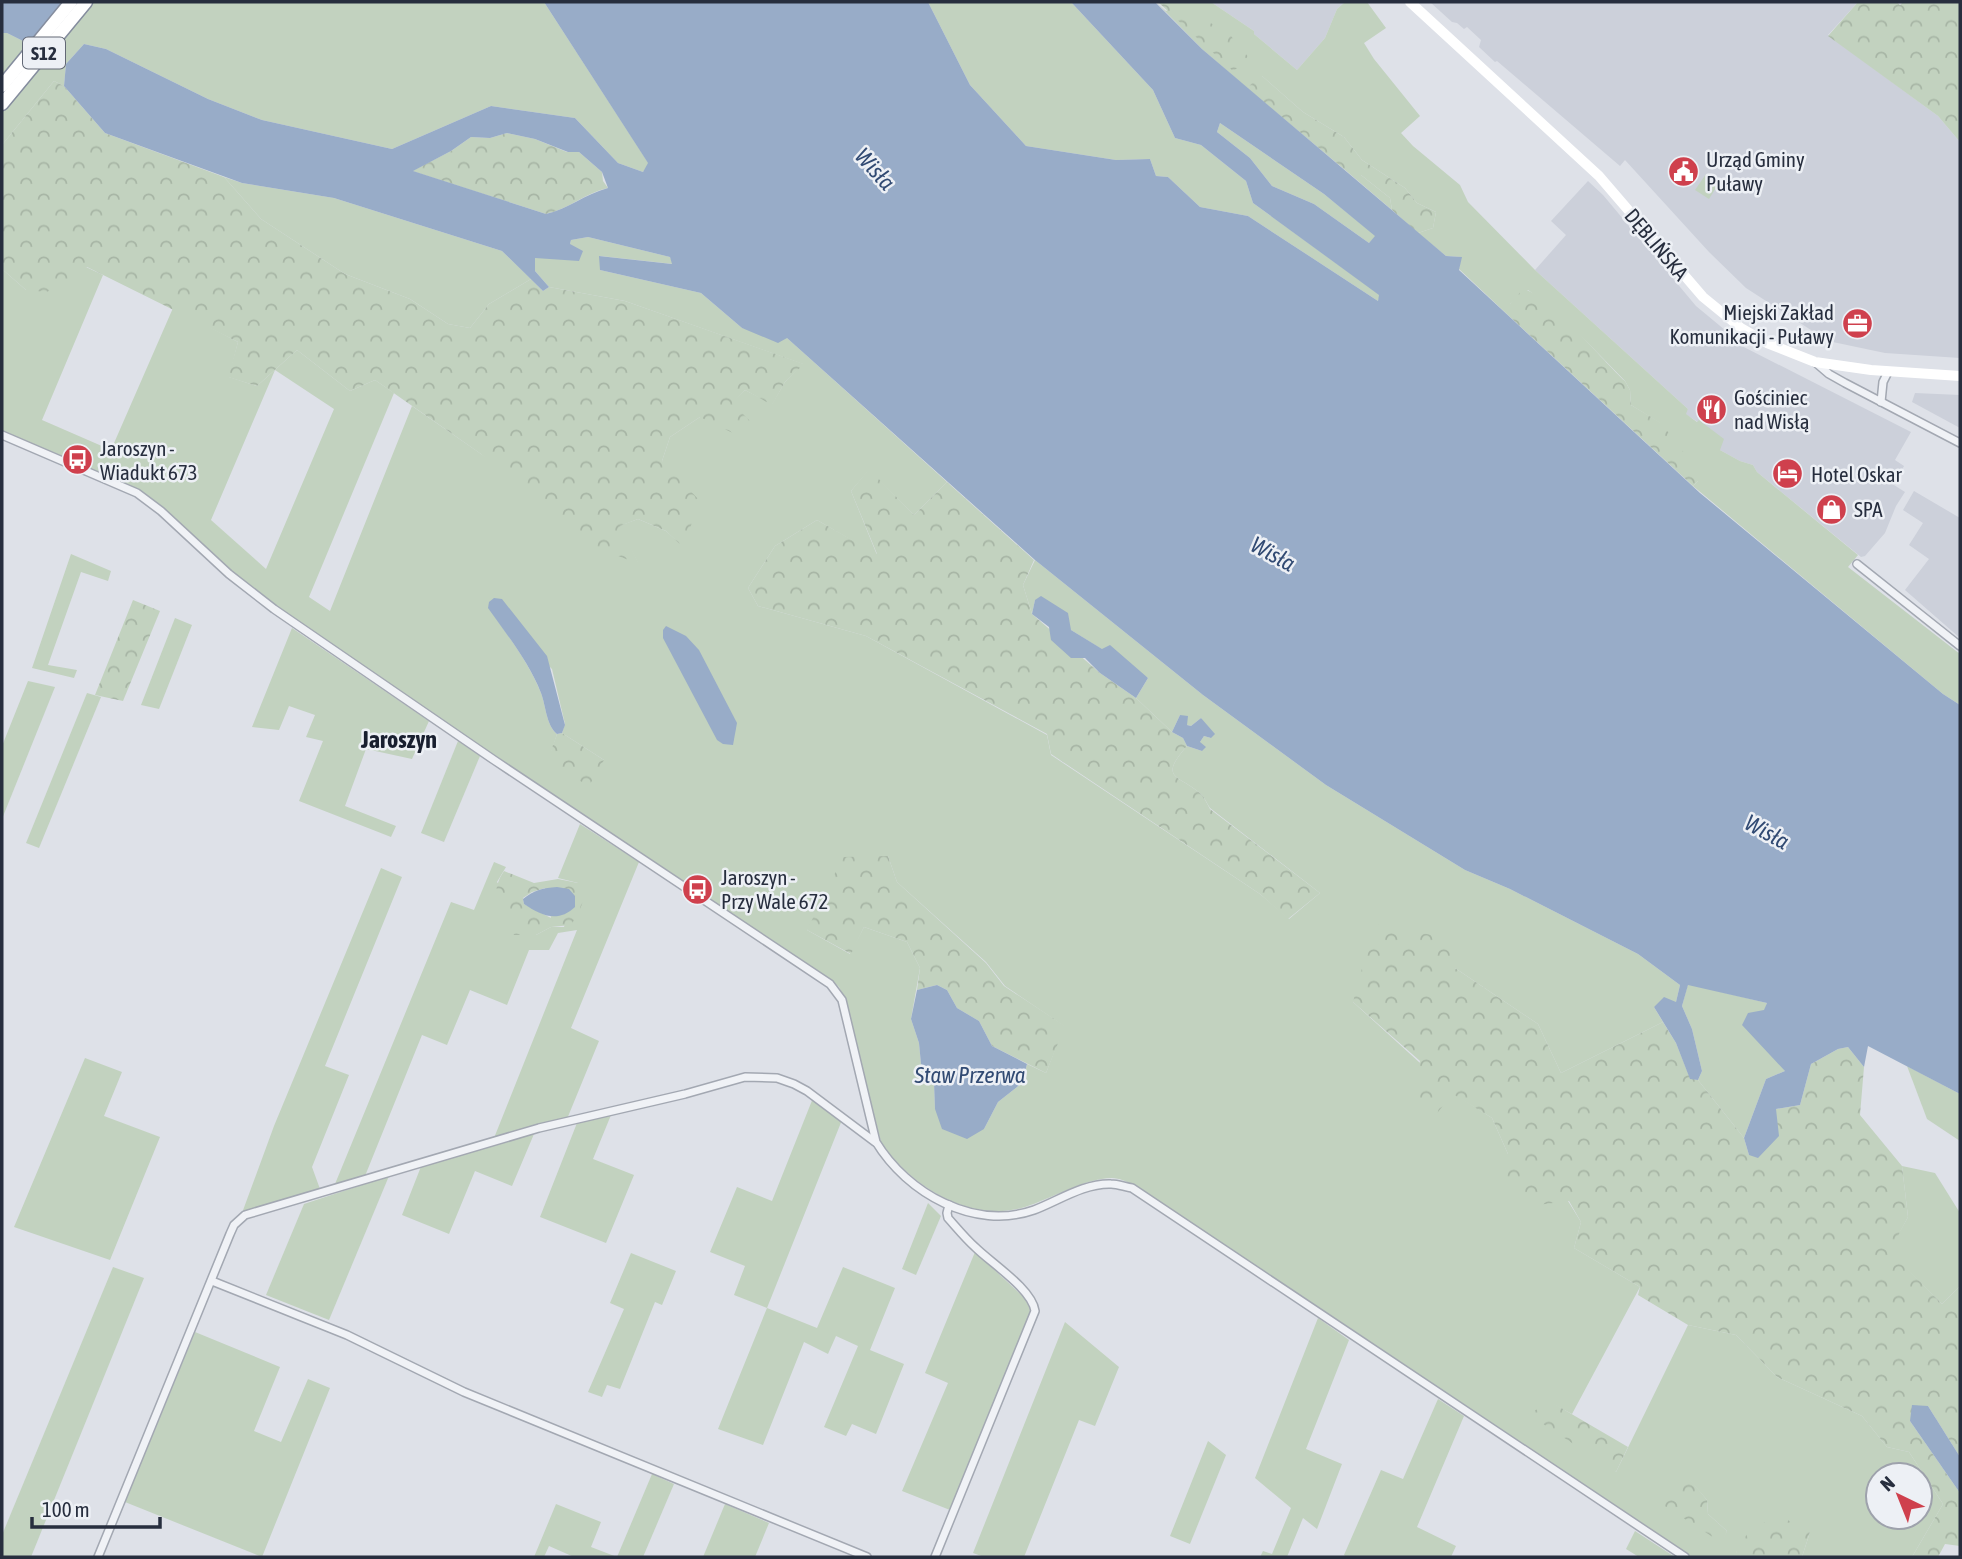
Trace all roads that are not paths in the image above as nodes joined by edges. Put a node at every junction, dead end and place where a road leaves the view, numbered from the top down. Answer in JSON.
{"nodes":[{"id":1,"x":71,"y":2,"type":"edge"},
{"id":2,"x":86,"y":2,"type":"edge"},
{"id":3,"x":1410,"y":2,"type":"edge"},
{"id":4,"x":2,"y":86,"type":"edge"},
{"id":5,"x":2,"y":104,"type":"edge"},
{"id":6,"x":1815,"y":362,"type":"junction"},
{"id":7,"x":1888,"y":372,"type":"junction"},
{"id":8,"x":1960,"y":376,"type":"edge"},
{"id":9,"x":1881,"y":402,"type":"junction"},
{"id":10,"x":2,"y":435,"type":"edge"},
{"id":11,"x":1960,"y":443,"type":"edge"},
{"id":12,"x":1857,"y":564,"type":"dead end"},
{"id":13,"x":1960,"y":646,"type":"edge"},
{"id":14,"x":876,"y":1142,"type":"junction"},
{"id":15,"x":949,"y":1205,"type":"junction"},
{"id":16,"x":212,"y":1281,"type":"junction"},
{"id":17,"x":98,"y":1557,"type":"edge"},
{"id":18,"x":867,"y":1557,"type":"edge"},
{"id":19,"x":935,"y":1557,"type":"edge"},
{"id":20,"x":1685,"y":1557,"type":"edge"}],
"edges":[{"from":1,"to":4,"type":"highway","number":"S12"},
{"from":2,"to":5,"type":"highway","number":"S12"},
{"from":3,"to":6,"type":"main road","name":"DĘBLIŃSKA"},
{"from":6,"to":7,"type":"main road","name":"DĘBLIŃSKA"},
{"from":6,"to":9,"type":"street"},
{"from":7,"to":8,"type":"main road","name":"DĘBLIŃSKA"},
{"from":7,"to":9,"type":"street"},
{"from":9,"to":11,"type":"street"},
{"from":10,"to":14,"type":"street"},
{"from":12,"to":13,"type":"street"},
{"from":14,"to":15,"type":"street"},
{"from":14,"to":16,"type":"street"},
{"from":15,"to":19,"type":"street"},
{"from":15,"to":20,"type":"street"},
{"from":16,"to":17,"type":"street"},
{"from":16,"to":18,"type":"street"}]}
